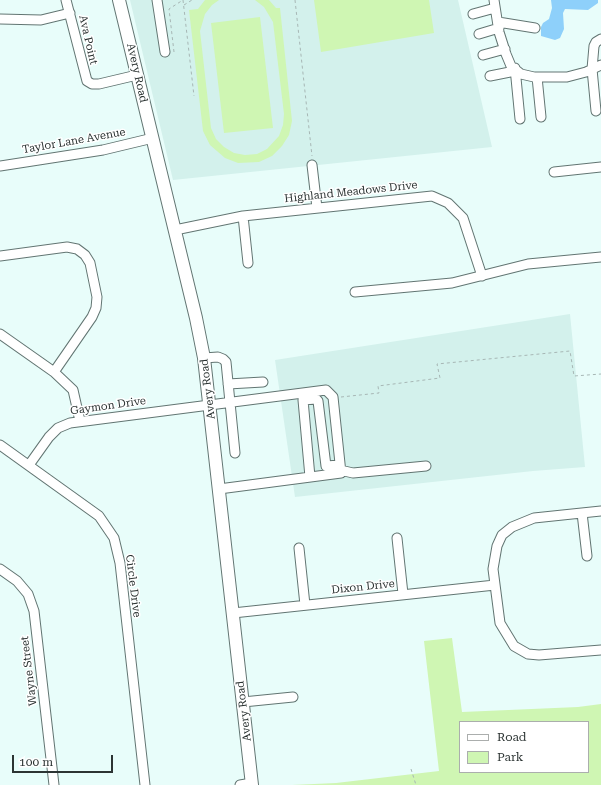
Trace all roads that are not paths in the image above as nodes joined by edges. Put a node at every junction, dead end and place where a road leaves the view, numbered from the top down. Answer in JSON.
{"nodes":[{"id":1,"x":66,"y":0,"type":"edge"},
{"id":2,"x":120,"y":0,"type":"edge"},
{"id":3,"x":157,"y":0,"type":"edge"},
{"id":4,"x":494,"y":4,"type":"edge"},
{"id":5,"x":70,"y":13,"type":"junction"},
{"id":6,"x":474,"y":14,"type":"dead end"},
{"id":7,"x":0,"y":19,"type":"edge"},
{"id":8,"x":498,"y":25,"type":"junction"},
{"id":9,"x":535,"y":28,"type":"dead end"},
{"id":10,"x":478,"y":34,"type":"dead end"},
{"id":11,"x":601,"y":39,"type":"edge"},
{"id":12,"x":505,"y":49,"type":"junction"},
{"id":13,"x":169,"y":52,"type":"road end"},
{"id":14,"x":483,"y":55,"type":"dead end"},
{"id":15,"x":601,"y":65,"type":"edge"},
{"id":16,"x":592,"y":69,"type":"junction"},
{"id":17,"x":515,"y":70,"type":"junction"},
{"id":18,"x":137,"y":75,"type":"junction"},
{"id":19,"x":490,"y":76,"type":"dead end"},
{"id":20,"x":537,"y":77,"type":"junction"},
{"id":21,"x":596,"y":111,"type":"dead end"},
{"id":22,"x":541,"y":118,"type":"dead end"},
{"id":23,"x":520,"y":119,"type":"dead end"},
{"id":24,"x":153,"y":138,"type":"junction"},
{"id":25,"x":312,"y":165,"type":"road end"},
{"id":26,"x":0,"y":166,"type":"edge"},
{"id":27,"x":601,"y":167,"type":"edge"},
{"id":28,"x":554,"y":172,"type":"dead end"},
{"id":29,"x":317,"y":208,"type":"junction"},
{"id":30,"x":242,"y":216,"type":"junction"},
{"id":31,"x":176,"y":230,"type":"junction"},
{"id":32,"x":0,"y":256,"type":"edge"},
{"id":33,"x":601,"y":257,"type":"edge"},
{"id":34,"x":248,"y":263,"type":"dead end"},
{"id":35,"x":482,"y":276,"type":"junction"},
{"id":36,"x":355,"y":292,"type":"dead end"},
{"id":37,"x":0,"y":334,"type":"edge"},
{"id":38,"x":204,"y":358,"type":"junction"},
{"id":39,"x":54,"y":372,"type":"junction"},
{"id":40,"x":263,"y":382,"type":"dead end"},
{"id":41,"x":228,"y":384,"type":"junction"},
{"id":42,"x":231,"y":403,"type":"junction"},
{"id":43,"x":210,"y":406,"type":"junction"},
{"id":44,"x":80,"y":421,"type":"junction"},
{"id":45,"x":0,"y":445,"type":"edge"},
{"id":46,"x":235,"y":453,"type":"dead end"},
{"id":47,"x":29,"y":465,"type":"junction"},
{"id":48,"x":426,"y":466,"type":"dead end"},
{"id":49,"x":340,"y":467,"type":"junction"},
{"id":50,"x":310,"y":477,"type":"junction"},
{"id":51,"x":219,"y":489,"type":"junction"},
{"id":52,"x":601,"y":511,"type":"edge"},
{"id":53,"x":582,"y":513,"type":"junction"},
{"id":54,"x":397,"y":538,"type":"dead end"},
{"id":55,"x":299,"y":548,"type":"dead end"},
{"id":56,"x":587,"y":556,"type":"dead end"},
{"id":57,"x":0,"y":569,"type":"edge"},
{"id":58,"x":495,"y":584,"type":"junction"},
{"id":59,"x":403,"y":594,"type":"junction"},
{"id":60,"x":305,"y":605,"type":"junction"},
{"id":61,"x":233,"y":613,"type":"junction"},
{"id":62,"x":601,"y":650,"type":"edge"},
{"id":63,"x":293,"y":697,"type":"dead end"},
{"id":64,"x":243,"y":702,"type":"junction"},
{"id":65,"x":248,"y":784,"type":"edge"},
{"id":66,"x":54,"y":785,"type":"edge"},
{"id":67,"x":145,"y":785,"type":"edge"}],
"edges":[{"from":1,"to":5,"type":"street","name":"Ava Point"},
{"from":2,"to":18,"type":"main road","name":"Avery Road"},
{"from":3,"to":13,"type":"street"},
{"from":4,"to":6,"type":"street"},
{"from":4,"to":8,"type":"street"},
{"from":5,"to":7,"type":"street"},
{"from":5,"to":18,"type":"street","name":"Ava Point"},
{"from":8,"to":9,"type":"street"},
{"from":8,"to":10,"type":"street"},
{"from":8,"to":12,"type":"street"},
{"from":11,"to":16,"type":"street"},
{"from":12,"to":14,"type":"street"},
{"from":12,"to":17,"type":"street"},
{"from":15,"to":16,"type":"street"},
{"from":16,"to":20,"type":"street"},
{"from":16,"to":21,"type":"street"},
{"from":17,"to":19,"type":"street"},
{"from":17,"to":20,"type":"street"},
{"from":17,"to":23,"type":"street"},
{"from":18,"to":24,"type":"main road","name":"Avery Road"},
{"from":20,"to":22,"type":"street"},
{"from":24,"to":26,"type":"street","name":"Taylor Lane Avenue"},
{"from":24,"to":31,"type":"main road","name":"Avery Road"},
{"from":25,"to":29,"type":"street"},
{"from":27,"to":28,"type":"street"},
{"from":29,"to":30,"type":"street","name":"Highland Meadows Drive"},
{"from":29,"to":35,"type":"street","name":"Highland Meadows Drive"},
{"from":30,"to":31,"type":"street","name":"Highland Meadows Drive"},
{"from":30,"to":34,"type":"street"},
{"from":31,"to":38,"type":"main road","name":"Avery Road"},
{"from":32,"to":39,"type":"street"},
{"from":33,"to":35,"type":"street"},
{"from":35,"to":36,"type":"street"},
{"from":37,"to":39,"type":"street"},
{"from":38,"to":41,"type":"street"},
{"from":38,"to":43,"type":"main road","name":"Avery Road"},
{"from":39,"to":44,"type":"street"},
{"from":40,"to":41,"type":"street"},
{"from":41,"to":42,"type":"street"},
{"from":42,"to":43,"type":"street","name":"Gaymon Drive"},
{"from":42,"to":46,"type":"street"},
{"from":42,"to":49,"type":"street","name":"Gaymon Drive"},
{"from":43,"to":44,"type":"street","name":"Gaymon Drive"},
{"from":43,"to":51,"type":"main road","name":"Avery Road"},
{"from":44,"to":47,"type":"street","name":"Gaymon Drive"},
{"from":45,"to":47,"type":"street","name":"Circle Drive"},
{"from":47,"to":67,"type":"street","name":"Circle Drive"},
{"from":48,"to":49,"type":"street"},
{"from":49,"to":50,"type":"street"},
{"from":49,"to":50,"type":"street"},
{"from":50,"to":51,"type":"street"},
{"from":51,"to":61,"type":"main road","name":"Avery Road"},
{"from":52,"to":53,"type":"street"},
{"from":53,"to":56,"type":"street"},
{"from":53,"to":58,"type":"street"},
{"from":54,"to":59,"type":"street"},
{"from":55,"to":60,"type":"street"},
{"from":57,"to":66,"type":"street","name":"Wayne Street"},
{"from":58,"to":59,"type":"street","name":"Dixon Drive"},
{"from":58,"to":62,"type":"street"},
{"from":59,"to":60,"type":"street","name":"Dixon Drive"},
{"from":60,"to":61,"type":"street","name":"Dixon Drive"},
{"from":61,"to":64,"type":"main road","name":"Avery Road"},
{"from":63,"to":64,"type":"street"},
{"from":64,"to":65,"type":"main road","name":"Avery Road"}]}
